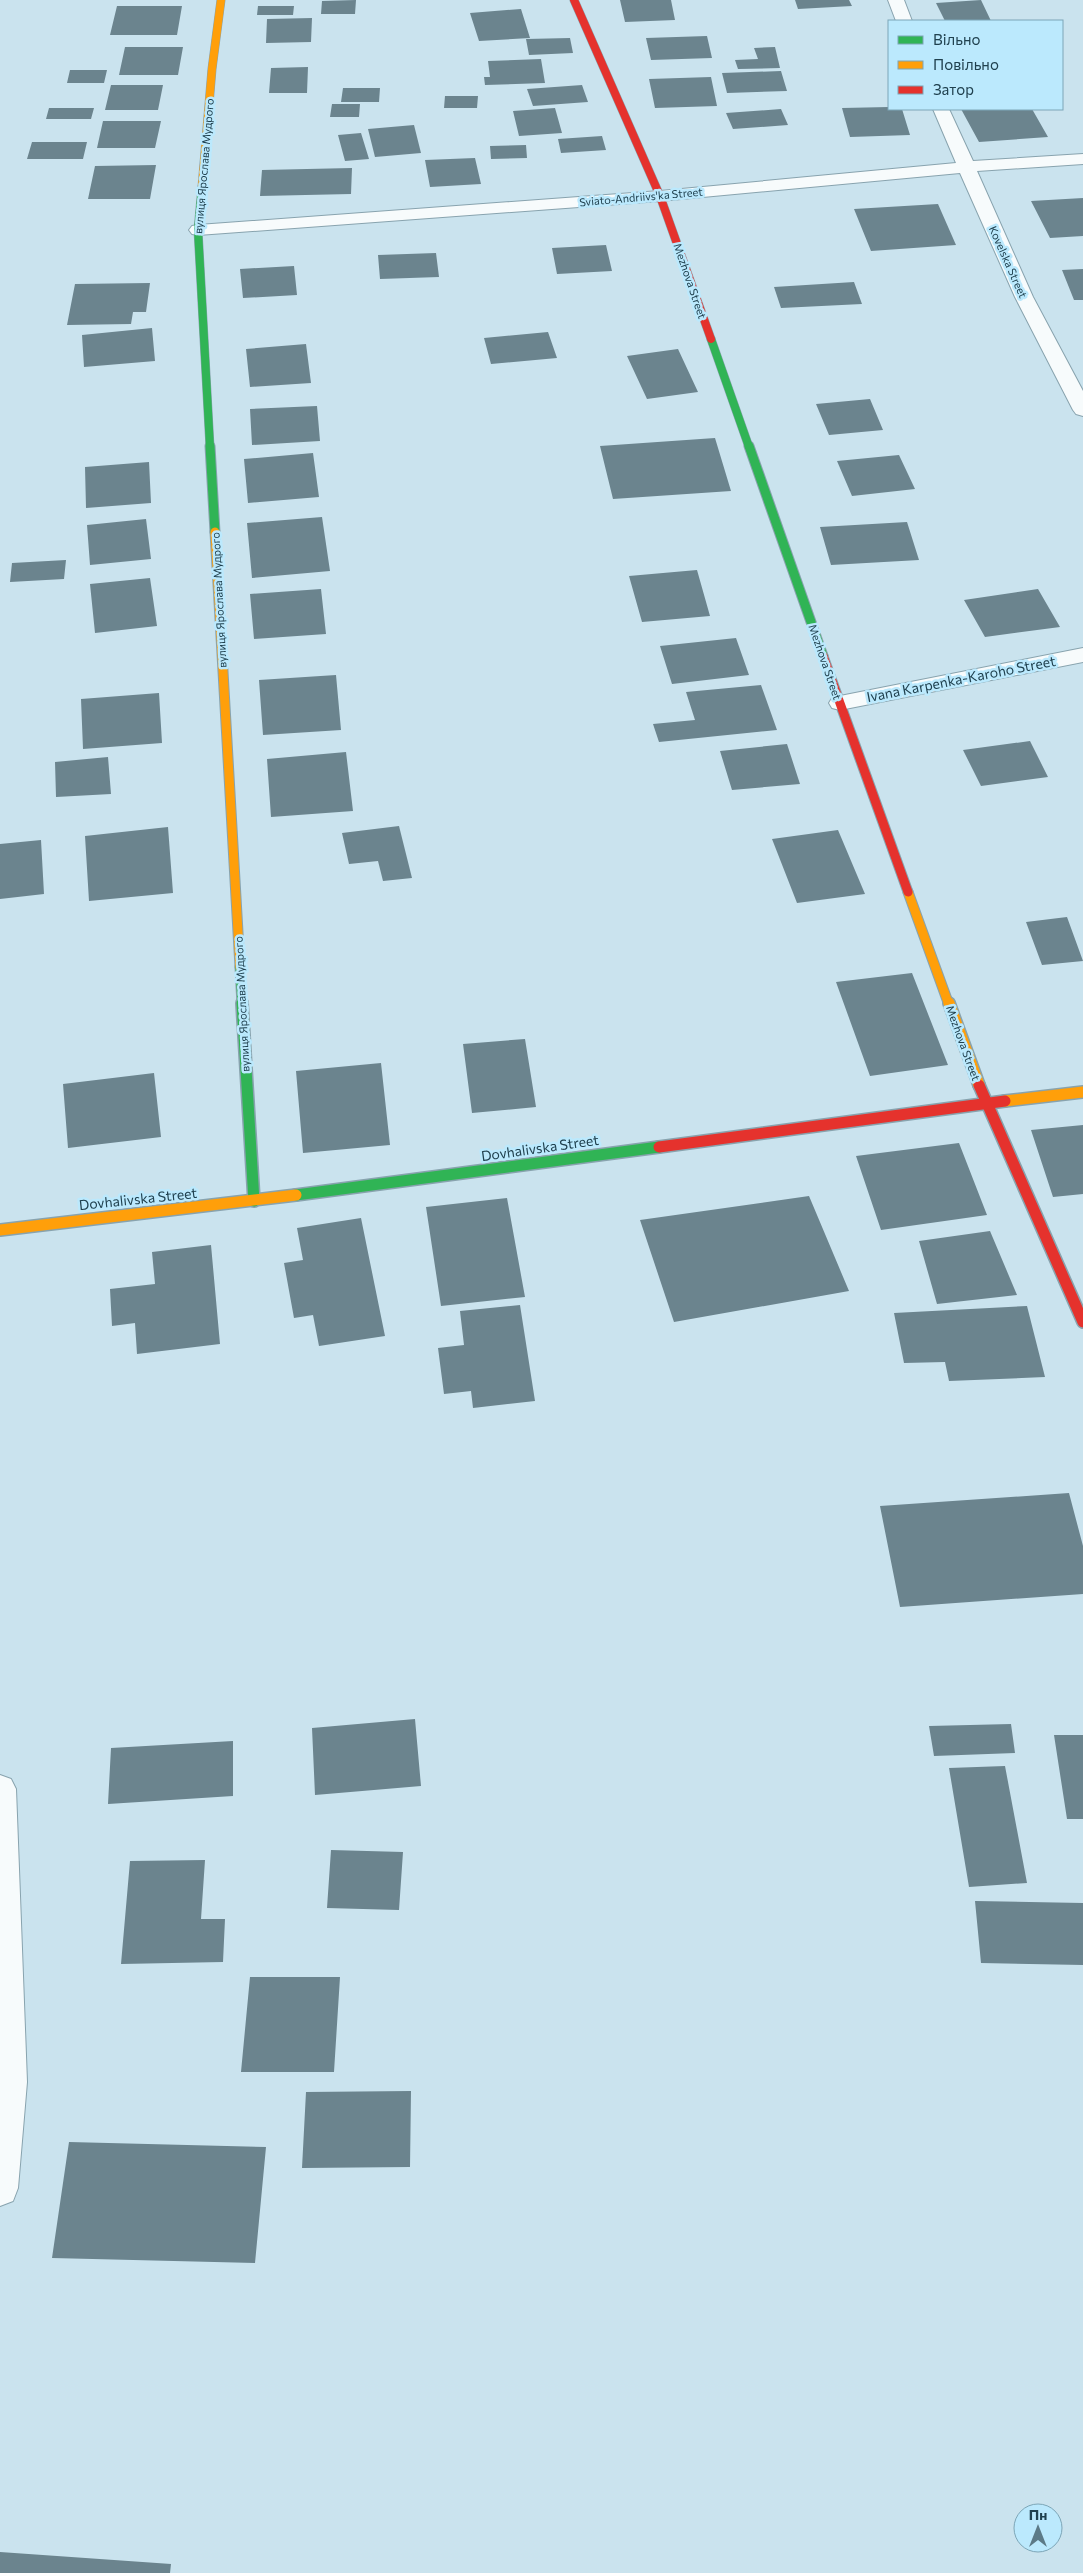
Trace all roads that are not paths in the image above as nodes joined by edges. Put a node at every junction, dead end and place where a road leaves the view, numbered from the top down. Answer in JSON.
{"nodes":[{"id":1,"x":222,"y":0,"type":"edge"},
{"id":2,"x":574,"y":0,"type":"edge"},
{"id":3,"x":896,"y":0,"type":"edge"},
{"id":4,"x":904,"y":20,"type":"edge"},
{"id":5,"x":941,"y":110,"type":"edge"},
{"id":6,"x":1083,"y":159,"type":"edge"},
{"id":7,"x":965,"y":167,"type":"junction"},
{"id":8,"x":660,"y":196,"type":"junction"},
{"id":9,"x":198,"y":230,"type":"junction"},
{"id":10,"x":1083,"y":410,"type":"edge"},
{"id":11,"x":1083,"y":655,"type":"edge"},
{"id":12,"x":840,"y":703,"type":"junction"},
{"id":13,"x":1083,"y":1092,"type":"edge"},
{"id":14,"x":985,"y":1103,"type":"junction"},
{"id":15,"x":254,"y":1201,"type":"junction"},
{"id":16,"x":0,"y":1230,"type":"edge"},
{"id":17,"x":1083,"y":1322,"type":"edge"},
{"id":18,"x":0,"y":1789,"type":"edge"},
{"id":19,"x":0,"y":2188,"type":"edge"}],
"edges":[{"from":1,"to":9,"type":"street","name":"вулиця Ярослава Мудрого"},
{"from":2,"to":8,"type":"street","name":"Mezhova Street"},
{"from":3,"to":4,"type":"street"},
{"from":5,"to":7,"type":"street","name":"Kovelska Street"},
{"from":6,"to":7,"type":"street","name":"Sviato-Andriivs'ka Street"},
{"from":7,"to":8,"type":"street","name":"Sviato-Andriivs'ka Street"},
{"from":7,"to":10,"type":"street","name":"Kovelska Street"},
{"from":8,"to":9,"type":"street","name":"Sviato-Andriivs'ka Street"},
{"from":8,"to":12,"type":"street","name":"Mezhova Street"},
{"from":9,"to":15,"type":"street","name":"вулиця Ярослава Мудрого"},
{"from":11,"to":12,"type":"street","name":"Ivana Karpenka-Karoho Street"},
{"from":12,"to":14,"type":"street","name":"Mezhova Street"},
{"from":13,"to":14,"type":"street","name":"Dovhalivska Street"},
{"from":14,"to":15,"type":"street","name":"Dovhalivska Street"},
{"from":14,"to":17,"type":"street","name":"Mezhova Street"},
{"from":15,"to":16,"type":"street","name":"Dovhalivska Street"},
{"from":18,"to":19,"type":"street"}]}
